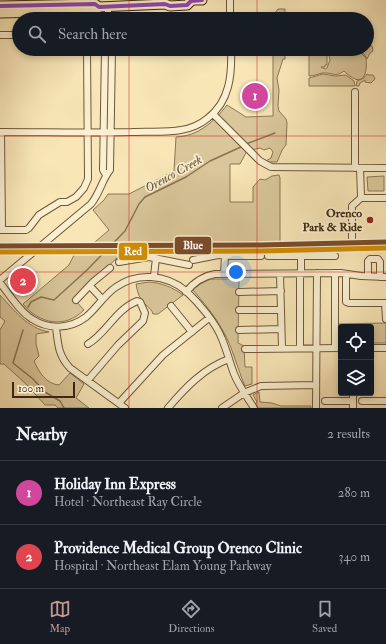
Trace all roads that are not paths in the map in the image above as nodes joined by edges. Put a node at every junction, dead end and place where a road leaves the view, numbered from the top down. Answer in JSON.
{"nodes":[{"id":1,"x":191,"y":0,"type":"edge"},
{"id":2,"x":202,"y":0,"type":"edge"},
{"id":3,"x":230,"y":0,"type":"edge"},
{"id":4,"x":167,"y":2,"type":"edge"},
{"id":5,"x":0,"y":6,"type":"edge"},
{"id":6,"x":103,"y":7,"type":"junction"},
{"id":7,"x":48,"y":12,"type":"edge"},
{"id":8,"x":105,"y":12,"type":"edge"},
{"id":9,"x":230,"y":12,"type":"edge"},
{"id":10,"x":0,"y":13,"type":"edge"},
{"id":11,"x":12,"y":13,"type":"edge"},
{"id":12,"x":0,"y":35,"type":"edge"},
{"id":13,"x":12,"y":35,"type":"edge"},
{"id":14,"x":87,"y":56,"type":"edge"},
{"id":15,"x":104,"y":56,"type":"edge"},
{"id":16,"x":112,"y":56,"type":"edge"},
{"id":17,"x":231,"y":56,"type":"edge"},
{"id":18,"x":355,"y":92,"type":"dead end"},
{"id":19,"x":213,"y":114,"type":"junction"},
{"id":20,"x":88,"y":132,"type":"junction"},
{"id":21,"x":103,"y":132,"type":"junction"},
{"id":22,"x":111,"y":132,"type":"junction"},
{"id":23,"x":358,"y":168,"type":"junction"},
{"id":24,"x":386,"y":168,"type":"edge"},
{"id":25,"x":106,"y":176,"type":"junction"},
{"id":26,"x":386,"y":198,"type":"edge"},
{"id":27,"x":363,"y":199,"type":"junction"},
{"id":28,"x":1,"y":230,"type":"edge"},
{"id":29,"x":352,"y":238,"type":"dead end"},
{"id":30,"x":225,"y":256,"type":"junction"},
{"id":31,"x":301,"y":256,"type":"junction"},
{"id":32,"x":335,"y":256,"type":"dead end"},
{"id":33,"x":156,"y":258,"type":"junction"},
{"id":34,"x":119,"y":262,"type":"dead end"},
{"id":35,"x":110,"y":268,"type":"dead end"},
{"id":36,"x":317,"y":273,"type":"junction"},
{"id":37,"x":335,"y":273,"type":"junction"},
{"id":38,"x":224,"y":274,"type":"junction"},
{"id":39,"x":280,"y":274,"type":"junction"},
{"id":40,"x":300,"y":274,"type":"junction"},
{"id":41,"x":346,"y":274,"type":"junction"},
{"id":42,"x":154,"y":276,"type":"junction"},
{"id":43,"x":368,"y":276,"type":"junction"},
{"id":44,"x":383,"y":277,"type":"edge"},
{"id":45,"x":0,"y":280,"type":"edge"},
{"id":46,"x":0,"y":283,"type":"edge"},
{"id":47,"x":90,"y":286,"type":"junction"},
{"id":48,"x":281,"y":291,"type":"junction"},
{"id":49,"x":186,"y":292,"type":"junction"},
{"id":50,"x":239,"y":292,"type":"dead end"},
{"id":51,"x":102,"y":299,"type":"junction"},
{"id":52,"x":76,"y":300,"type":"dead end"},
{"id":53,"x":386,"y":303,"type":"edge"},
{"id":54,"x":171,"y":306,"type":"dead end"},
{"id":55,"x":239,"y":310,"type":"dead end"},
{"id":56,"x":281,"y":310,"type":"junction"},
{"id":57,"x":209,"y":318,"type":"junction"},
{"id":58,"x":386,"y":319,"type":"edge"},
{"id":59,"x":56,"y":327,"type":"junction"},
{"id":60,"x":281,"y":329,"type":"junction"},
{"id":61,"x":239,"y":330,"type":"dead end"},
{"id":62,"x":192,"y":332,"type":"junction"},
{"id":63,"x":88,"y":344,"type":"dead end"},
{"id":64,"x":282,"y":348,"type":"junction"},
{"id":65,"x":300,"y":348,"type":"junction"},
{"id":66,"x":316,"y":348,"type":"junction"},
{"id":67,"x":338,"y":348,"type":"edge"},
{"id":68,"x":374,"y":348,"type":"edge"},
{"id":69,"x":386,"y":348,"type":"edge"},
{"id":70,"x":245,"y":349,"type":"dead end"},
{"id":71,"x":229,"y":359,"type":"junction"},
{"id":72,"x":88,"y":380,"type":"junction"},
{"id":73,"x":316,"y":386,"type":"junction"},
{"id":74,"x":244,"y":393,"type":"junction"},
{"id":75,"x":353,"y":396,"type":"edge"},
{"id":76,"x":325,"y":401,"type":"dead end"},
{"id":77,"x":353,"y":401,"type":"junction"},
{"id":78,"x":362,"y":401,"type":"dead end"},
{"id":79,"x":386,"y":401,"type":"edge"},
{"id":80,"x":120,"y":403,"type":"junction"},
{"id":81,"x":125,"y":408,"type":"edge"},
{"id":82,"x":168,"y":408,"type":"edge"},
{"id":83,"x":222,"y":408,"type":"edge"},
{"id":84,"x":254,"y":408,"type":"edge"},
{"id":85,"x":316,"y":408,"type":"edge"},
{"id":86,"x":353,"y":408,"type":"edge"}],
"edges":[{"from":1,"to":2,"type":"highway"},
{"from":1,"to":4,"type":"highway"},
{"from":3,"to":9,"type":"street"},
{"from":4,"to":6,"type":"highway"},
{"from":5,"to":6,"type":"highway"},
{"from":6,"to":7,"type":"highway"},
{"from":6,"to":8,"type":"street"},
{"from":10,"to":11,"type":"highway"},
{"from":12,"to":13,"type":"street"},
{"from":14,"to":20,"type":"street"},
{"from":15,"to":21,"type":"street"},
{"from":16,"to":22,"type":"street"},
{"from":17,"to":19,"type":"street"},
{"from":18,"to":23,"type":"street"},
{"from":19,"to":22,"type":"street"},
{"from":19,"to":23,"type":"street"},
{"from":20,"to":21,"type":"street"},
{"from":20,"to":28,"type":"street"},
{"from":20,"to":28,"type":"street"},
{"from":21,"to":22,"type":"street"},
{"from":21,"to":25,"type":"street"},
{"from":22,"to":25,"type":"street"},
{"from":23,"to":24,"type":"street"},
{"from":23,"to":27,"type":"street"},
{"from":25,"to":45,"type":"street"},
{"from":26,"to":27,"type":"street"},
{"from":27,"to":29,"type":"street"},
{"from":30,"to":31,"type":"street"},
{"from":30,"to":33,"type":"street"},
{"from":30,"to":38,"type":"street"},
{"from":31,"to":32,"type":"street"},
{"from":31,"to":40,"type":"street"},
{"from":33,"to":34,"type":"street"},
{"from":33,"to":42,"type":"street"},
{"from":35,"to":47,"type":"street"},
{"from":36,"to":37,"type":"street"},
{"from":36,"to":40,"type":"street"},
{"from":36,"to":66,"type":"street"},
{"from":37,"to":41,"type":"street"},
{"from":37,"to":67,"type":"street"},
{"from":38,"to":39,"type":"street"},
{"from":38,"to":49,"type":"street"},
{"from":39,"to":40,"type":"street"},
{"from":39,"to":48,"type":"street"},
{"from":40,"to":65,"type":"street"},
{"from":41,"to":43,"type":"street"},
{"from":41,"to":53,"type":"street"},
{"from":42,"to":49,"type":"street"},
{"from":42,"to":51,"type":"street"},
{"from":43,"to":44,"type":"street"},
{"from":43,"to":44,"type":"street"},
{"from":46,"to":59,"type":"street"},
{"from":47,"to":51,"type":"street"},
{"from":47,"to":52,"type":"street"},
{"from":48,"to":50,"type":"street"},
{"from":48,"to":56,"type":"street"},
{"from":49,"to":57,"type":"street"},
{"from":51,"to":59,"type":"street"},
{"from":53,"to":58,"type":"street"},
{"from":54,"to":62,"type":"street"},
{"from":55,"to":56,"type":"street"},
{"from":56,"to":60,"type":"street"},
{"from":57,"to":62,"type":"street"},
{"from":57,"to":71,"type":"street"},
{"from":59,"to":72,"type":"street"},
{"from":60,"to":61,"type":"street"},
{"from":60,"to":64,"type":"street"},
{"from":62,"to":80,"type":"street"},
{"from":63,"to":72,"type":"street"},
{"from":64,"to":65,"type":"street"},
{"from":64,"to":70,"type":"street"},
{"from":65,"to":66,"type":"street"},
{"from":66,"to":67,"type":"street"},
{"from":66,"to":73,"type":"street"},
{"from":68,"to":69,"type":"street"},
{"from":71,"to":74,"type":"street"},
{"from":71,"to":82,"type":"street"},
{"from":72,"to":80,"type":"street"},
{"from":73,"to":74,"type":"street"},
{"from":73,"to":85,"type":"street"},
{"from":74,"to":83,"type":"street"},
{"from":74,"to":84,"type":"street"},
{"from":75,"to":77,"type":"street"},
{"from":76,"to":77,"type":"street"},
{"from":77,"to":86,"type":"street"},
{"from":78,"to":79,"type":"street"},
{"from":80,"to":81,"type":"street"}]}
